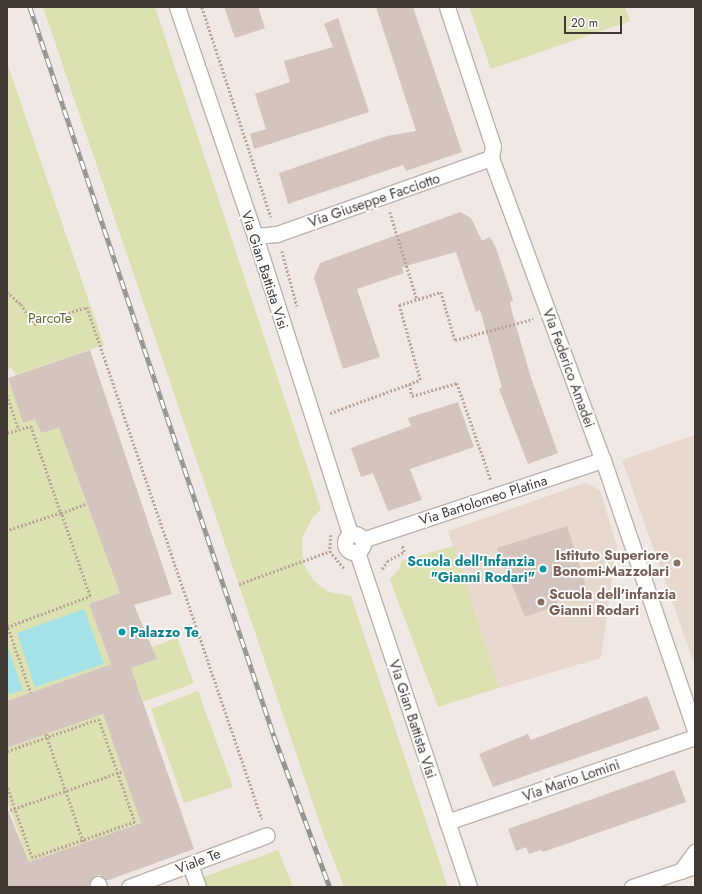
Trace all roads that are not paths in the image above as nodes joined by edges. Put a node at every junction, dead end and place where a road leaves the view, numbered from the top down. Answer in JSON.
{"nodes":[{"id":1,"x":177,"y":7,"type":"edge"},
{"id":2,"x":447,"y":7,"type":"edge"},
{"id":3,"x":491,"y":158,"type":"junction"},
{"id":4,"x":255,"y":236,"type":"junction"},
{"id":5,"x":603,"y":460,"type":"junction"},
{"id":6,"x":356,"y":542,"type":"junction"},
{"id":7,"x":695,"y":730,"type":"edge"},
{"id":8,"x":695,"y":737,"type":"edge"},
{"id":9,"x":447,"y":822,"type":"junction"},
{"id":10,"x":267,"y":835,"type":"road end"},
{"id":11,"x":695,"y":852,"type":"edge"},
{"id":12,"x":190,"y":864,"type":"junction"},
{"id":13,"x":695,"y":866,"type":"edge"},
{"id":14,"x":681,"y":871,"type":"junction"},
{"id":15,"x":129,"y":887,"type":"edge"},
{"id":16,"x":198,"y":887,"type":"edge"},
{"id":17,"x":469,"y":887,"type":"edge"},
{"id":18,"x":632,"y":887,"type":"edge"}],
"edges":[{"from":1,"to":4,"type":"street","name":"Via Gian Battista Visi"},
{"from":2,"to":3,"type":"street","name":"Via Federico Amadei"},
{"from":3,"to":4,"type":"street","name":"Via Giuseppe Facciotto"},
{"from":3,"to":5,"type":"street","name":"Via Federico Amadei"},
{"from":4,"to":6,"type":"street","name":"Via Gian Battista Visi"},
{"from":5,"to":6,"type":"street","name":"Via Bartolomeo Platina"},
{"from":5,"to":7,"type":"street","name":"Via Federico Amadei"},
{"from":6,"to":9,"type":"street","name":"Via Gian Battista Visi"},
{"from":8,"to":9,"type":"street","name":"Via Mario Lomini"},
{"from":9,"to":17,"type":"street","name":"Via Gian Battista Visi"},
{"from":10,"to":12,"type":"street","name":"Viale Te"},
{"from":11,"to":14,"type":"street"},
{"from":12,"to":15,"type":"street","name":"Viale Te"},
{"from":12,"to":16,"type":"street"},
{"from":13,"to":14,"type":"street"},
{"from":14,"to":18,"type":"street"}]}
